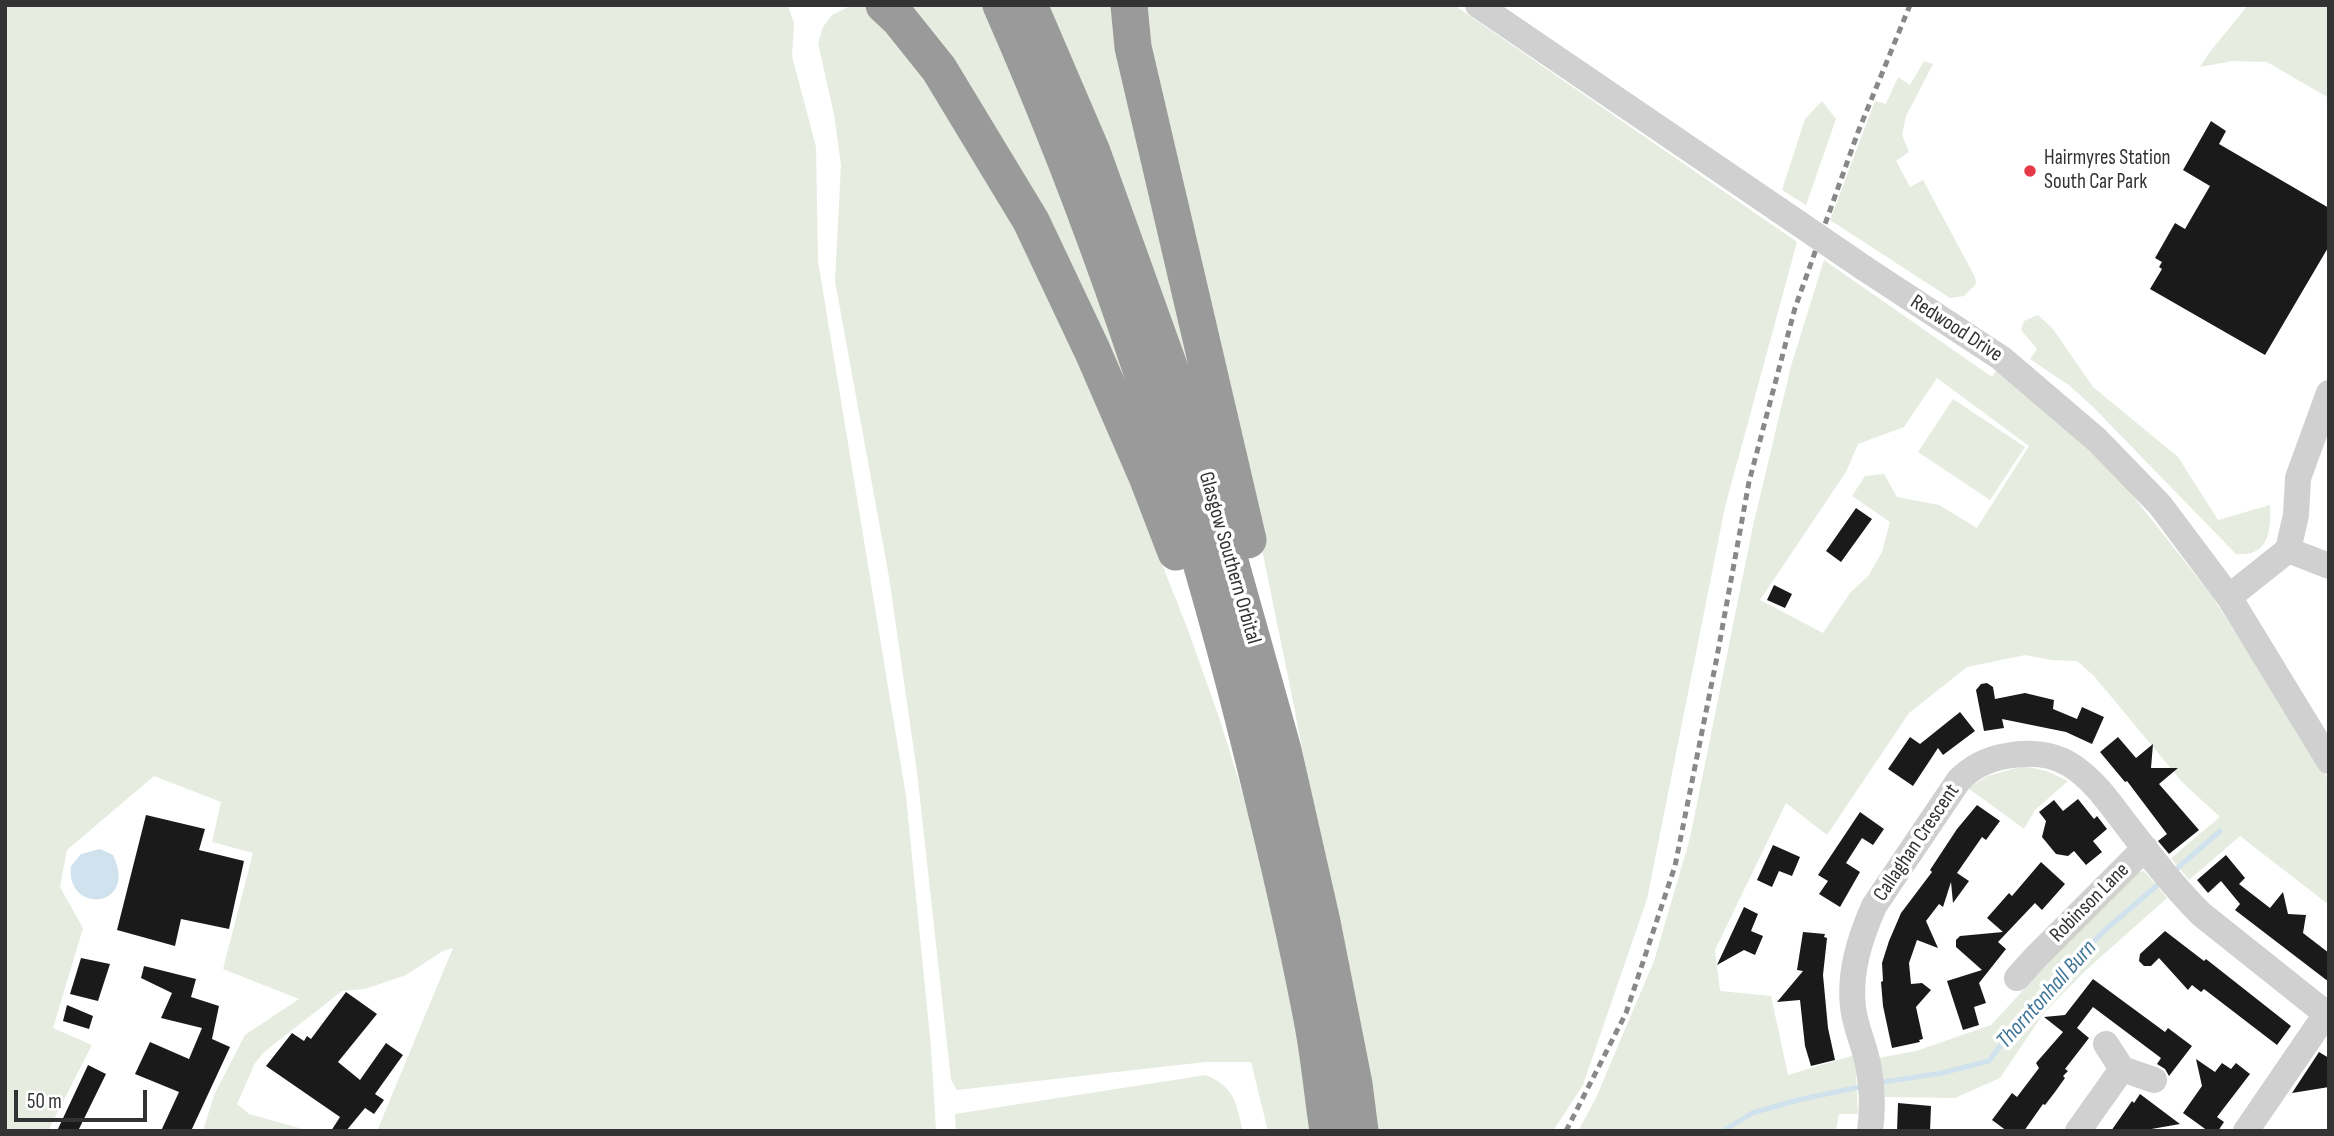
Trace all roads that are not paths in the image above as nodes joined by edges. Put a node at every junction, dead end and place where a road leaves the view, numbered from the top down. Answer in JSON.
{"nodes":[{"id":1,"x":884,"y":5,"type":"edge"},
{"id":2,"x":1001,"y":5,"type":"edge"},
{"id":3,"x":1029,"y":5,"type":"edge"},
{"id":4,"x":1129,"y":5,"type":"edge"},
{"id":5,"x":1478,"y":5,"type":"edge"},
{"id":6,"x":2329,"y":393,"type":"edge"},
{"id":7,"x":2288,"y":550,"type":"junction"},
{"id":8,"x":2329,"y":566,"type":"edge"},
{"id":9,"x":2230,"y":597,"type":"junction"},
{"id":10,"x":1267,"y":750,"type":"junction"},
{"id":11,"x":2329,"y":761,"type":"edge"},
{"id":12,"x":2152,"y":857,"type":"junction"},
{"id":13,"x":2017,"y":978,"type":"dead end"},
{"id":14,"x":2327,"y":1015,"type":"edge"},
{"id":15,"x":2106,"y":1044,"type":"dead end"},
{"id":16,"x":2122,"y":1069,"type":"junction"},
{"id":17,"x":2154,"y":1080,"type":"dead end"},
{"id":18,"x":1871,"y":1119,"type":"edge"},
{"id":19,"x":1328,"y":1131,"type":"edge"},
{"id":20,"x":1360,"y":1131,"type":"edge"},
{"id":21,"x":2078,"y":1131,"type":"edge"},
{"id":22,"x":2246,"y":1131,"type":"edge"}],
"edges":[{"from":1,"to":10,"type":"highway"},
{"from":2,"to":10,"type":"highway","name":"Glasgow Southern Orbital"},
{"from":3,"to":10,"type":"highway","name":"Glasgow Southern Orbital"},
{"from":4,"to":10,"type":"highway"},
{"from":5,"to":9,"type":"street","name":"Redwood Drive","bridge":true},
{"from":6,"to":7,"type":"street"},
{"from":7,"to":8,"type":"street"},
{"from":7,"to":9,"type":"street"},
{"from":9,"to":11,"type":"street","name":"Redwood Drive"},
{"from":10,"to":19,"type":"highway","name":"Glasgow Southern Orbital"},
{"from":10,"to":20,"type":"highway","name":"Glasgow Southern Orbital"},
{"from":12,"to":13,"type":"street","name":"Robinson Lane"},
{"from":12,"to":14,"type":"street","name":"Callaghan Crescent"},
{"from":12,"to":18,"type":"street","name":"Callaghan Crescent"},
{"from":14,"to":22,"type":"street"},
{"from":15,"to":16,"type":"street"},
{"from":16,"to":17,"type":"street"},
{"from":16,"to":21,"type":"street"}]}
